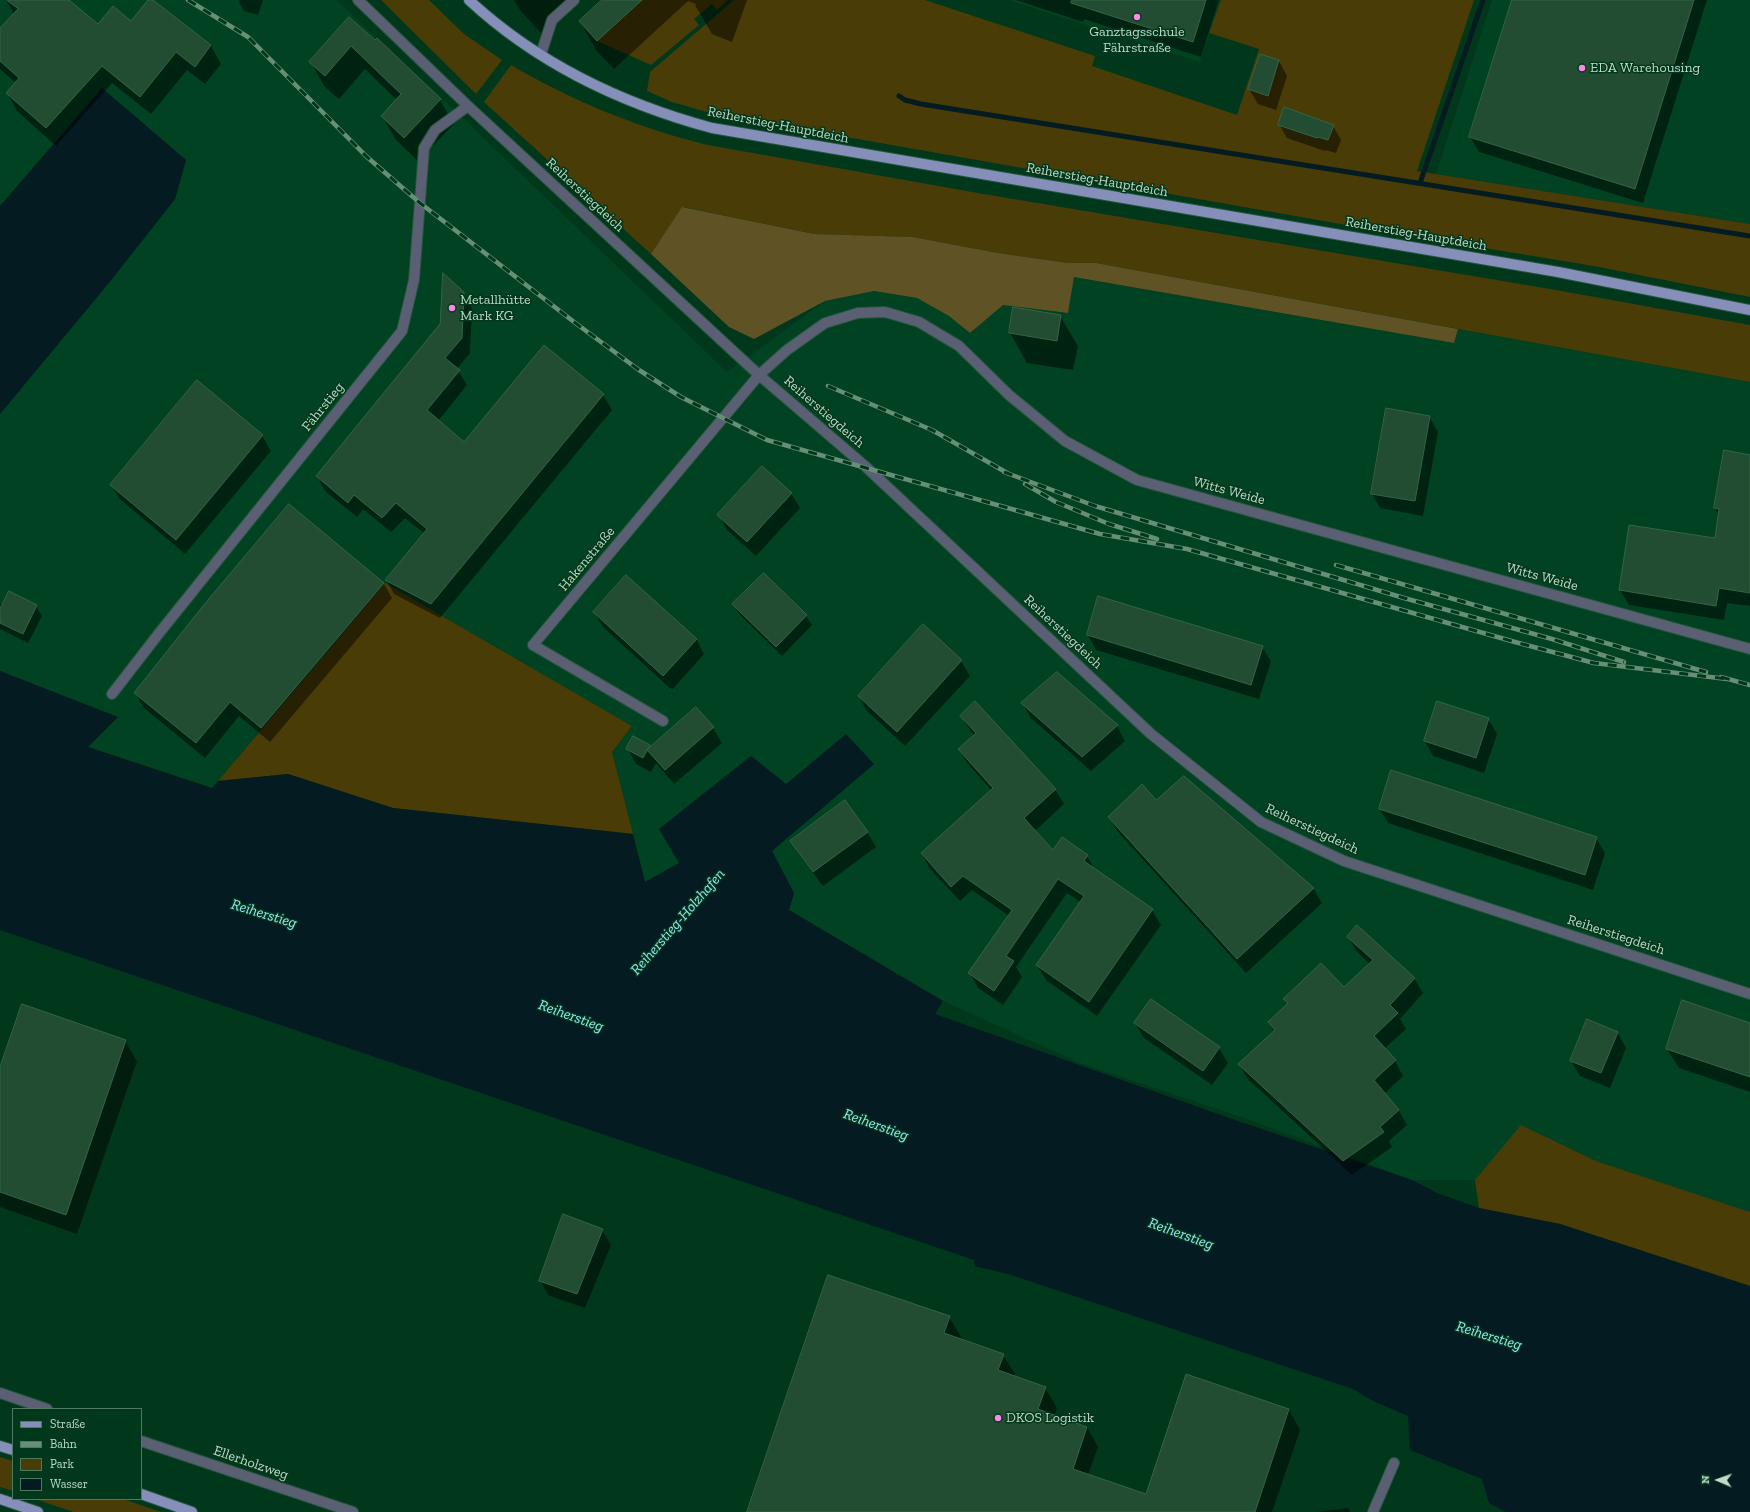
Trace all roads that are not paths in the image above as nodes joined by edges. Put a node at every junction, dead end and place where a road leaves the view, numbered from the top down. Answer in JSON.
{"nodes":[{"id":1,"x":358,"y":0,"type":"edge"},
{"id":2,"x":469,"y":0,"type":"edge"},
{"id":3,"x":574,"y":0,"type":"edge"},
{"id":4,"x":541,"y":54,"type":"junction"},
{"id":5,"x":468,"y":106,"type":"junction"},
{"id":6,"x":1750,"y":310,"type":"edge"},
{"id":7,"x":759,"y":375,"type":"junction"},
{"id":8,"x":1750,"y":649,"type":"edge"},
{"id":9,"x":112,"y":694,"type":"dead end"},
{"id":10,"x":663,"y":721,"type":"dead end"},
{"id":11,"x":1750,"y":994,"type":"edge"},
{"id":12,"x":0,"y":1394,"type":"edge"},
{"id":13,"x":43,"y":1408,"type":"edge"},
{"id":14,"x":142,"y":1441,"type":"edge"},
{"id":15,"x":0,"y":1446,"type":"edge"},
{"id":16,"x":12,"y":1450,"type":"edge"},
{"id":17,"x":1394,"y":1463,"type":"dead end"},
{"id":18,"x":142,"y":1494,"type":"edge"},
{"id":19,"x":0,"y":1499,"type":"edge"},
{"id":20,"x":38,"y":1512,"type":"edge"},
{"id":21,"x":192,"y":1512,"type":"edge"},
{"id":22,"x":353,"y":1512,"type":"edge"},
{"id":23,"x":1373,"y":1512,"type":"edge"}],
"edges":[{"from":1,"to":5,"type":"street","name":"Reiherstiegdeich"},
{"from":2,"to":4,"type":"main road","name":"Reiherstieg-Hauptdeich"},
{"from":3,"to":4,"type":"street"},
{"from":4,"to":6,"type":"main road","name":"Reiherstieg-Hauptdeich"},
{"from":5,"to":7,"type":"street","name":"Reiherstiegdeich"},
{"from":5,"to":9,"type":"street","name":"Fährstieg"},
{"from":7,"to":8,"type":"street","name":"Witts Weide"},
{"from":7,"to":10,"type":"street","name":"Hakenstraße"},
{"from":7,"to":11,"type":"street","name":"Reiherstiegdeich"},
{"from":12,"to":13,"type":"street"},
{"from":14,"to":22,"type":"street","name":"Ellerholzweg"},
{"from":15,"to":16,"type":"main road"},
{"from":17,"to":23,"type":"street"},
{"from":18,"to":21,"type":"main road"},
{"from":19,"to":20,"type":"main road"}]}
